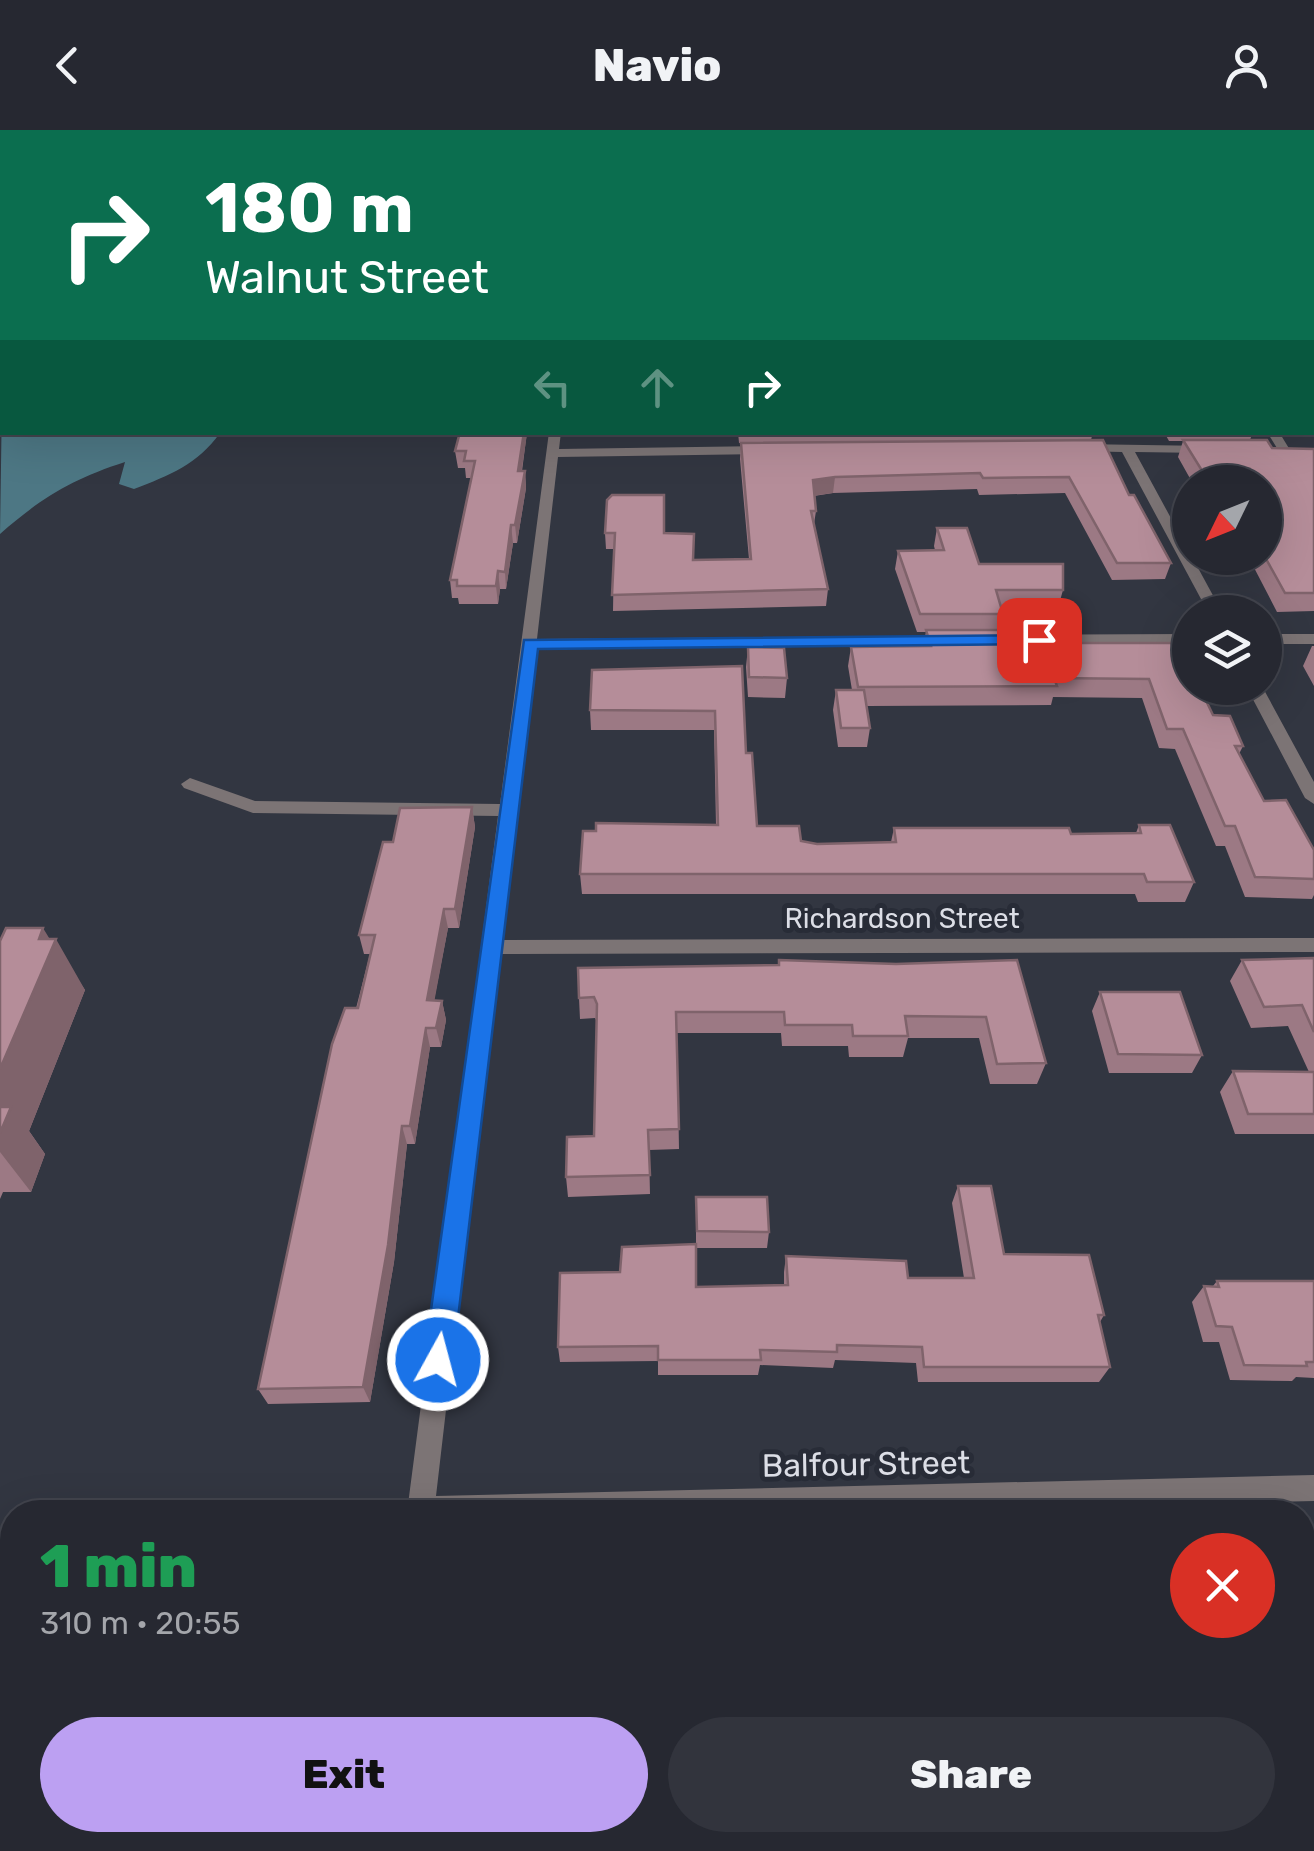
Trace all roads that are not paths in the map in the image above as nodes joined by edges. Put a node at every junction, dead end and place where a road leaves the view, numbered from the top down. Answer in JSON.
{"nodes":[{"id":1,"x":555,"y":435,"type":"edge"},
{"id":2,"x":1276,"y":435,"type":"edge"},
{"id":3,"x":1068,"y":448,"type":"edge"},
{"id":4,"x":1126,"y":448,"type":"junction"},
{"id":5,"x":1225,"y":449,"type":"edge"},
{"id":6,"x":791,"y":450,"type":"edge"},
{"id":7,"x":1265,"y":450,"type":"edge"},
{"id":8,"x":552,"y":452,"type":"junction"},
{"id":9,"x":1207,"y":595,"type":"edge"},
{"id":10,"x":1172,"y":639,"type":"edge"},
{"id":11,"x":1282,"y":639,"type":"edge"},
{"id":12,"x":1314,"y":639,"type":"edge"},
{"id":13,"x":956,"y":640,"type":"edge"},
{"id":14,"x":976,"y":640,"type":"edge"},
{"id":15,"x":530,"y":644,"type":"junction"},
{"id":16,"x":1264,"y":705,"type":"edge"},
{"id":17,"x":190,"y":784,"type":"dead end"},
{"id":18,"x":1314,"y":798,"type":"edge"},
{"id":19,"x":508,"y":810,"type":"junction"},
{"id":20,"x":1314,"y":945,"type":"edge"},
{"id":21,"x":490,"y":946,"type":"junction"},
{"id":22,"x":1314,"y":1488,"type":"edge"},
{"id":23,"x":421,"y":1500,"type":"edge"},
{"id":24,"x":848,"y":1500,"type":"edge"}],
"edges":[{"from":1,"to":8,"type":"street"},
{"from":2,"to":7,"type":"street"},
{"from":3,"to":4,"type":"street"},
{"from":4,"to":5,"type":"street"},
{"from":4,"to":9,"type":"street"},
{"from":6,"to":8,"type":"street"},
{"from":8,"to":15,"type":"street"},
{"from":10,"to":14,"type":"street"},
{"from":11,"to":12,"type":"street"},
{"from":13,"to":15,"type":"street"},
{"from":15,"to":19,"type":"street"},
{"from":16,"to":18,"type":"street"},
{"from":17,"to":19,"type":"street"},
{"from":19,"to":21,"type":"street"},
{"from":20,"to":21,"type":"street","name":"Richardson Street"},
{"from":21,"to":23,"type":"street"},
{"from":22,"to":24,"type":"street","name":"Balfour Street"}]}
